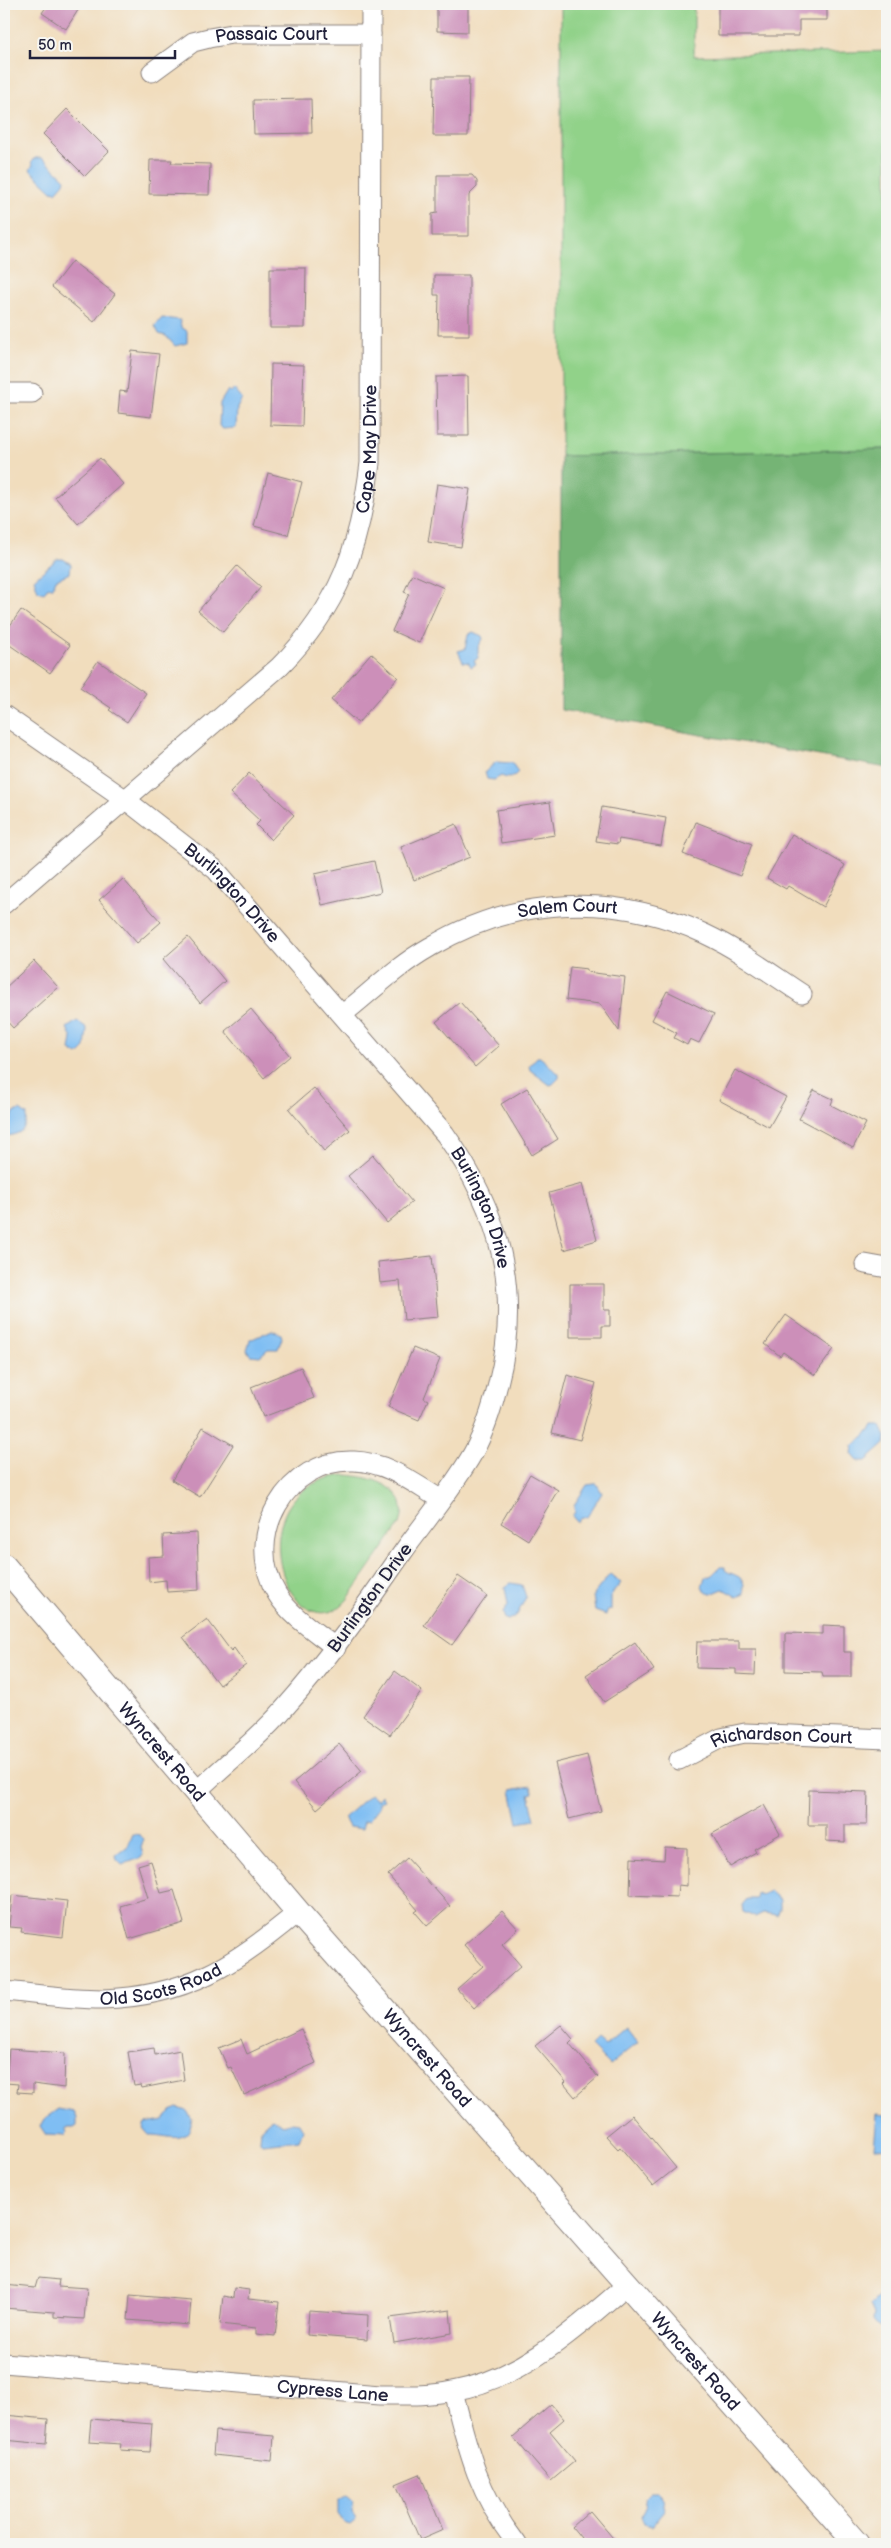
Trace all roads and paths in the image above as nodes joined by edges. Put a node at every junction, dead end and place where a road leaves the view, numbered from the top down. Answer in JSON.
{"nodes":[{"id":1,"x":371,"y":4,"type":"edge"},
{"id":2,"x":371,"y":34,"type":"junction"},
{"id":3,"x":152,"y":72,"type":"dead end"},
{"id":4,"x":4,"y":393,"type":"edge"},
{"id":5,"x":32,"y":393,"type":"dead end"},
{"id":6,"x":4,"y":715,"type":"edge"},
{"id":7,"x":126,"y":800,"type":"junction"},
{"id":8,"x":4,"y":904,"type":"edge"},
{"id":9,"x":802,"y":994,"type":"dead end"},
{"id":10,"x":343,"y":1014,"type":"junction"},
{"id":11,"x":865,"y":1264,"type":"dead end"},
{"id":12,"x":887,"y":1268,"type":"edge"},
{"id":13,"x":440,"y":1499,"type":"junction"},
{"id":14,"x":4,"y":1566,"type":"edge"},
{"id":15,"x":336,"y":1648,"type":"junction"},
{"id":16,"x":887,"y":1739,"type":"edge"},
{"id":17,"x":679,"y":1760,"type":"dead end"},
{"id":18,"x":197,"y":1791,"type":"junction"},
{"id":19,"x":298,"y":1912,"type":"junction"},
{"id":20,"x":4,"y":1991,"type":"edge"},
{"id":21,"x":629,"y":2283,"type":"junction"},
{"id":22,"x":4,"y":2362,"type":"edge"},
{"id":23,"x":453,"y":2391,"type":"junction"},
{"id":24,"x":517,"y":2544,"type":"edge"},
{"id":25,"x":857,"y":2544,"type":"edge"}],
"edges":[{"from":1,"to":2,"type":"street","name":"Cape May Drive"},
{"from":2,"to":3,"type":"street","name":"Passaic Court"},
{"from":2,"to":7,"type":"street","name":"Cape May Drive"},
{"from":4,"to":5,"type":"street"},
{"from":6,"to":7,"type":"street","name":"Burlington Drive"},
{"from":7,"to":8,"type":"street","name":"Cape May Drive"},
{"from":7,"to":10,"type":"street","name":"Burlington Drive"},
{"from":9,"to":10,"type":"street","name":"Salem Court"},
{"from":10,"to":13,"type":"street","name":"Burlington Drive"},
{"from":11,"to":12,"type":"street"},
{"from":13,"to":15,"type":"street","name":"Burlington Drive"},
{"from":13,"to":15,"type":"street"},
{"from":14,"to":18,"type":"street","name":"Wyncrest Road"},
{"from":15,"to":18,"type":"street","name":"Burlington Drive"},
{"from":16,"to":17,"type":"street","name":"Richardson Court"},
{"from":18,"to":19,"type":"street","name":"Wyncrest Road"},
{"from":19,"to":20,"type":"street","name":"Old Scots Road"},
{"from":19,"to":21,"type":"street","name":"Wyncrest Road"},
{"from":21,"to":23,"type":"street","name":"Cypress Lane"},
{"from":21,"to":25,"type":"street","name":"Wyncrest Road"},
{"from":22,"to":23,"type":"street","name":"Cypress Lane"},
{"from":23,"to":24,"type":"street"}]}
